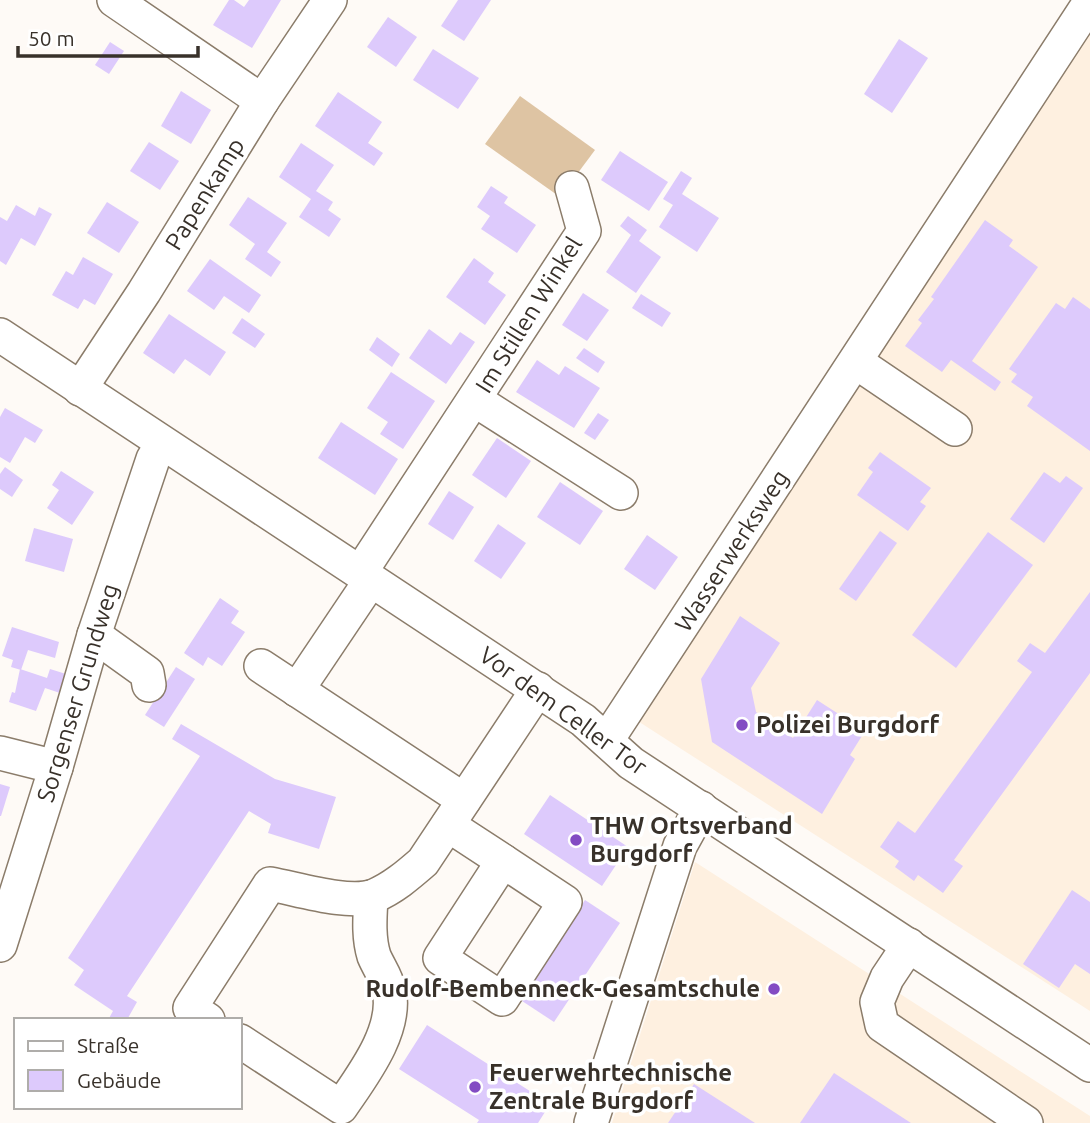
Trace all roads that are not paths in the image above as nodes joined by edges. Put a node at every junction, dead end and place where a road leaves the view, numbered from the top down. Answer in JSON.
{"nodes":[{"id":1,"x":114,"y":0,"type":"edge"},
{"id":2,"x":330,"y":0,"type":"edge"},
{"id":3,"x":1090,"y":2,"type":"edge"},
{"id":4,"x":262,"y":101,"type":"junction"},
{"id":5,"x":572,"y":188,"type":"dead end"},
{"id":6,"x":0,"y":335,"type":"edge"},
{"id":7,"x":856,"y":362,"type":"junction"},
{"id":8,"x":80,"y":389,"type":"junction"},
{"id":9,"x":475,"y":400,"type":"junction"},
{"id":10,"x":955,"y":429,"type":"dead end"},
{"id":11,"x":162,"y":444,"type":"junction"},
{"id":12,"x":621,"y":493,"type":"dead end"},
{"id":13,"x":365,"y":576,"type":"junction"},
{"id":14,"x":94,"y":635,"type":"junction"},
{"id":15,"x":261,"y":666,"type":"dead end"},
{"id":16,"x":149,"y":685,"type":"dead end"},
{"id":17,"x":297,"y":690,"type":"junction"},
{"id":18,"x":538,"y":690,"type":"junction"},
{"id":19,"x":607,"y":740,"type":"junction"},
{"id":20,"x":0,"y":753,"type":"edge"},
{"id":21,"x":56,"y":767,"type":"junction"},
{"id":22,"x":701,"y":808,"type":"junction"},
{"id":23,"x":456,"y":812,"type":"junction"},
{"id":24,"x":503,"y":861,"type":"dead end"},
{"id":25,"x":371,"y":897,"type":"junction"},
{"id":26,"x":0,"y":945,"type":"edge"},
{"id":27,"x":909,"y":945,"type":"junction"},
{"id":28,"x":205,"y":1018,"type":"edge"},
{"id":29,"x":242,"y":1042,"type":"edge"},
{"id":30,"x":1090,"y":1065,"type":"edge"},
{"id":31,"x":591,"y":1123,"type":"edge"},
{"id":32,"x":1026,"y":1123,"type":"edge"}],
"edges":[{"from":1,"to":4,"type":"street"},
{"from":2,"to":4,"type":"street","name":"Papenkamp"},
{"from":3,"to":7,"type":"street","name":"Wasserwerksweg"},
{"from":4,"to":8,"type":"street","name":"Papenkamp"},
{"from":5,"to":9,"type":"street","name":"Im Stillen Winkel"},
{"from":6,"to":8,"type":"street","name":"Vor dem Celler Tor"},
{"from":7,"to":10,"type":"street"},
{"from":7,"to":19,"type":"street","name":"Wasserwerksweg"},
{"from":8,"to":11,"type":"street","name":"Vor dem Celler Tor"},
{"from":9,"to":12,"type":"street","name":"Im Stillen Winkel"},
{"from":9,"to":13,"type":"street","name":"Im Stillen Winkel"},
{"from":11,"to":13,"type":"street","name":"Vor dem Celler Tor"},
{"from":11,"to":14,"type":"street","name":"Sorgenser Grundweg"},
{"from":13,"to":17,"type":"street","name":"Im Stillen Winkel"},
{"from":13,"to":18,"type":"street","name":"Vor dem Celler Tor"},
{"from":14,"to":16,"type":"street"},
{"from":14,"to":21,"type":"street","name":"Sorgenser Grundweg"},
{"from":15,"to":17,"type":"street"},
{"from":17,"to":23,"type":"street"},
{"from":18,"to":19,"type":"street","name":"Vor dem Celler Tor"},
{"from":18,"to":23,"type":"street"},
{"from":19,"to":22,"type":"street","name":"Vor dem Celler Tor"},
{"from":20,"to":21,"type":"street"},
{"from":21,"to":26,"type":"street","name":"Sorgenser Grundweg"},
{"from":22,"to":27,"type":"street","name":"Vor dem Celler Tor"},
{"from":22,"to":31,"type":"street"},
{"from":23,"to":24,"type":"street"},
{"from":23,"to":25,"type":"street"},
{"from":25,"to":28,"type":"street"},
{"from":25,"to":29,"type":"street"},
{"from":27,"to":30,"type":"street","name":"Vor dem Celler Tor"},
{"from":27,"to":32,"type":"street"}]}
